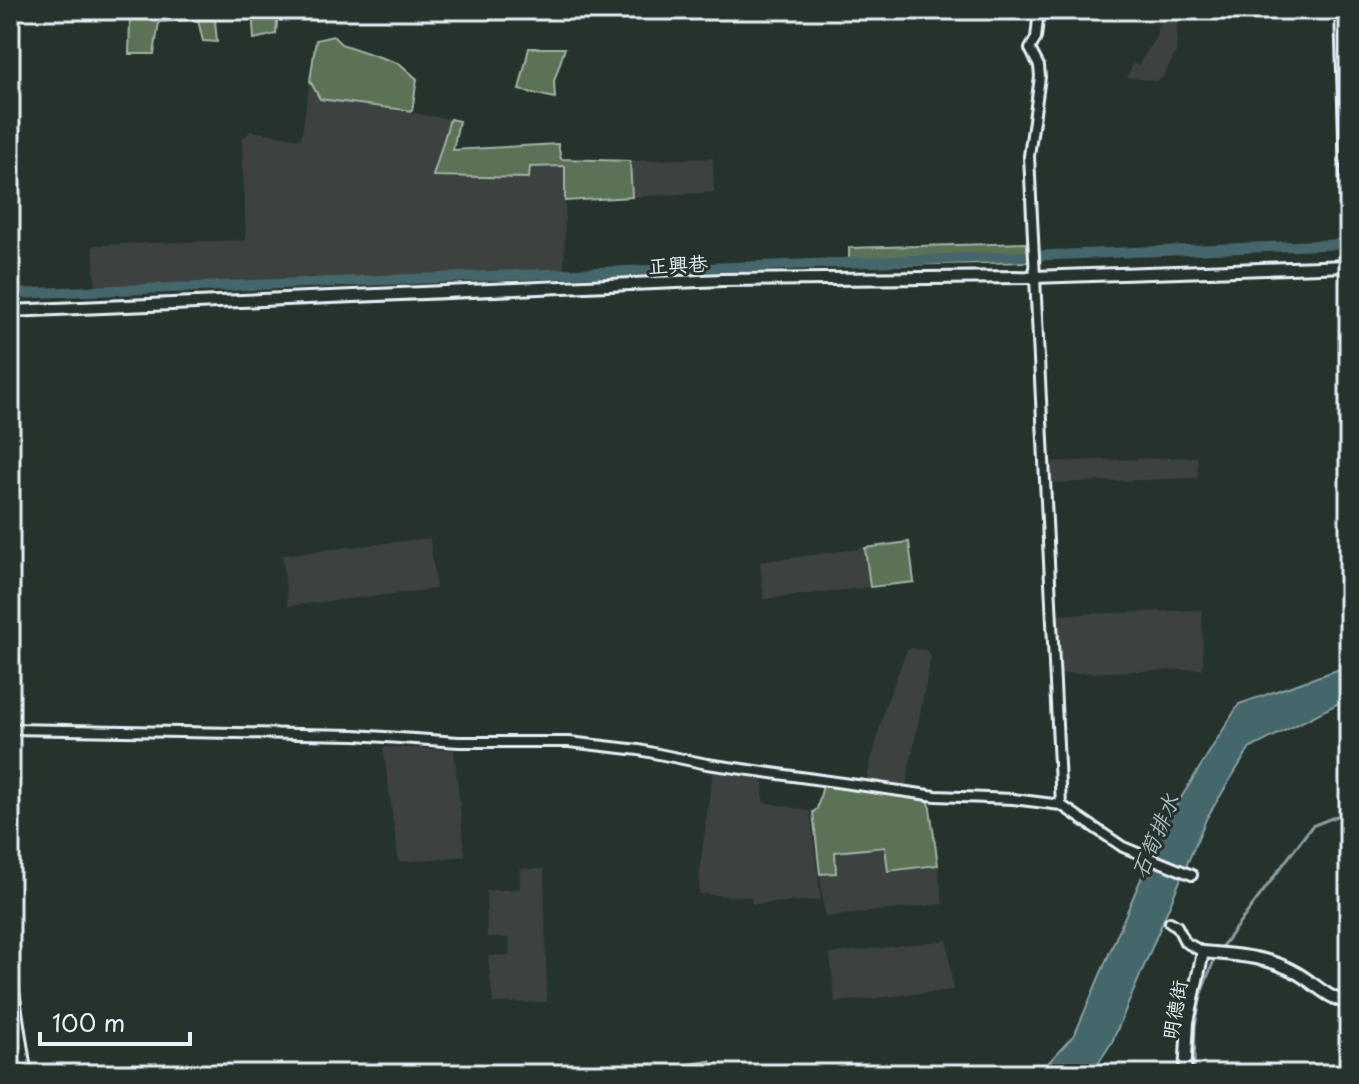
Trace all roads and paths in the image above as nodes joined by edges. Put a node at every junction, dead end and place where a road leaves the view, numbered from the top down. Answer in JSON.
{"nodes":[{"id":1,"x":1039,"y":10,"type":"edge"},
{"id":2,"x":1340,"y":10,"type":"edge"},
{"id":3,"x":1349,"y":266,"type":"edge"},
{"id":4,"x":1034,"y":277,"type":"junction"},
{"id":5,"x":1349,"y":289,"type":"edge"},
{"id":6,"x":10,"y":311,"type":"edge"},
{"id":7,"x":10,"y":729,"type":"edge"},
{"id":8,"x":1061,"y":805,"type":"junction"},
{"id":9,"x":1192,"y":875,"type":"dead end"},
{"id":10,"x":1170,"y":922,"type":"dead end"},
{"id":11,"x":1203,"y":952,"type":"junction"},
{"id":12,"x":10,"y":975,"type":"edge"},
{"id":13,"x":1349,"y":1003,"type":"edge"},
{"id":14,"x":25,"y":1074,"type":"edge"},
{"id":15,"x":1185,"y":1074,"type":"edge"}],
"edges":[{"from":1,"to":4,"type":"street"},
{"from":2,"to":3,"type":"street"},
{"from":3,"to":4,"type":"street","name":"正興巷"},
{"from":3,"to":5,"type":"street"},
{"from":4,"to":6,"type":"street","name":"正興巷"},
{"from":4,"to":8,"type":"street"},
{"from":7,"to":8,"type":"street"},
{"from":8,"to":9,"type":"street"},
{"from":10,"to":11,"type":"street"},
{"from":11,"to":13,"type":"street"},
{"from":11,"to":15,"type":"street","name":"明德街"},
{"from":12,"to":14,"type":"main road"}]}
